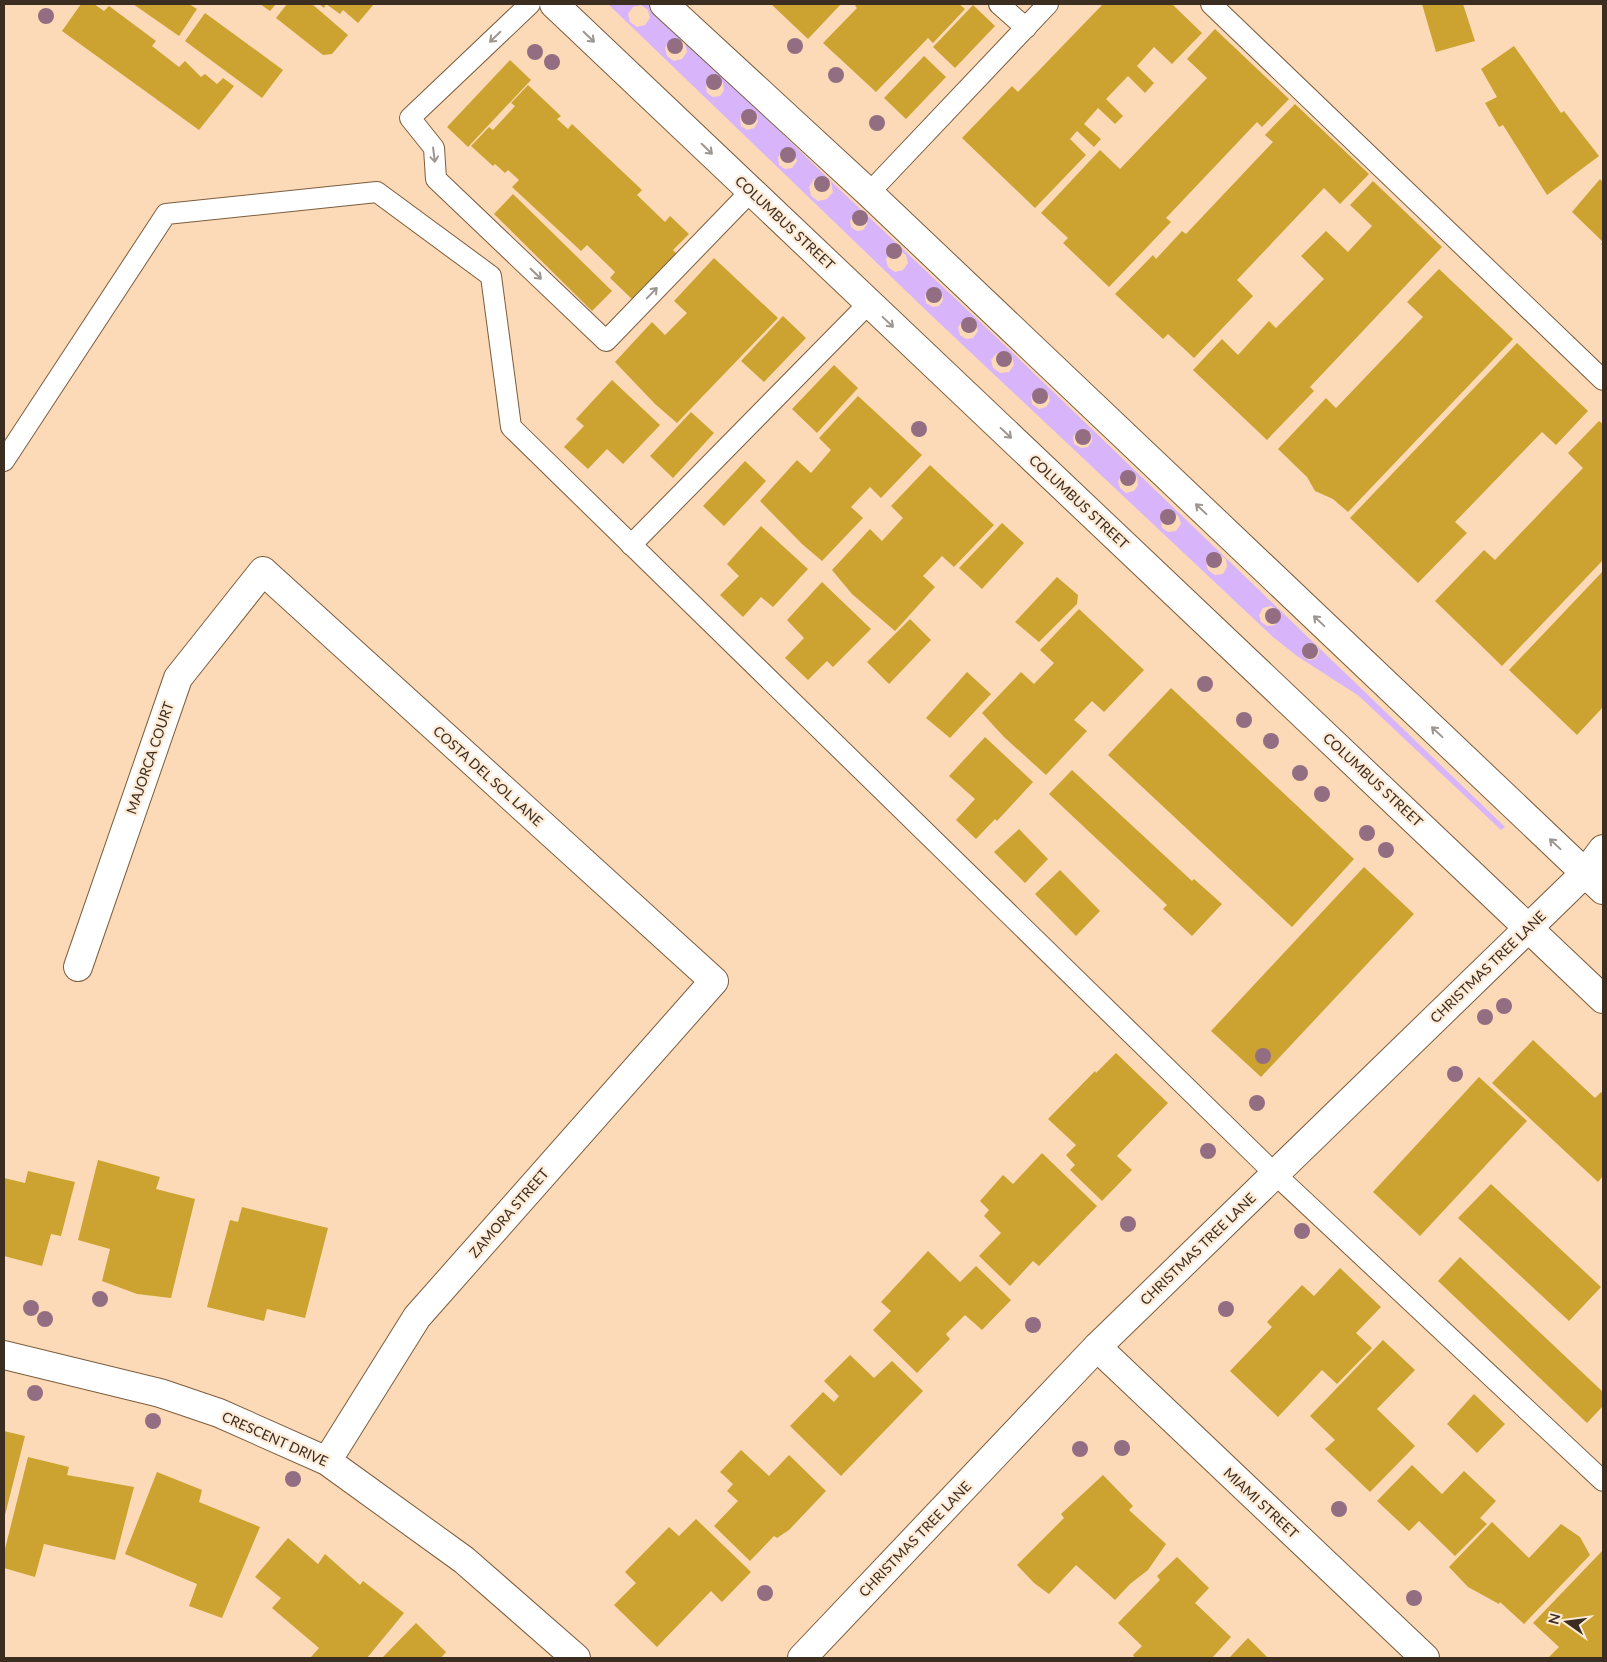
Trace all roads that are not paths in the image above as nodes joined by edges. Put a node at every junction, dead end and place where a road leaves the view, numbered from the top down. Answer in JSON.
{"nodes":[{"id":1,"x":530,"y":4,"type":"edge"},
{"id":2,"x":554,"y":4,"type":"edge"},
{"id":3,"x":664,"y":4,"type":"edge"},
{"id":4,"x":999,"y":4,"type":"edge"},
{"id":5,"x":1048,"y":4,"type":"edge"},
{"id":6,"x":1210,"y":4,"type":"edge"},
{"id":7,"x":1026,"y":28,"type":"junction"},
{"id":8,"x":751,"y":191,"type":"junction"},
{"id":9,"x":869,"y":193,"type":"junction"},
{"id":10,"x":869,"y":303,"type":"junction"},
{"id":11,"x":1603,"y":380,"type":"edge"},
{"id":12,"x":4,"y":461,"type":"edge"},
{"id":13,"x":631,"y":545,"type":"junction"},
{"id":14,"x":263,"y":571,"type":"joint"},
{"id":15,"x":1603,"y":849,"type":"edge"},
{"id":16,"x":1594,"y":881,"type":"edge"},
{"id":17,"x":1528,"y":928,"type":"junction"},
{"id":18,"x":78,"y":966,"type":"dead end"},
{"id":19,"x":714,"y":981,"type":"joint"},
{"id":20,"x":1603,"y":999,"type":"edge"},
{"id":21,"x":1275,"y":1174,"type":"junction"},
{"id":22,"x":1097,"y":1347,"type":"junction"},
{"id":23,"x":4,"y":1355,"type":"edge"},
{"id":24,"x":327,"y":1461,"type":"junction"},
{"id":25,"x":1603,"y":1481,"type":"edge"},
{"id":26,"x":576,"y":1658,"type":"edge"},
{"id":27,"x":802,"y":1658,"type":"edge"},
{"id":28,"x":1425,"y":1658,"type":"edge"}],
"edges":[{"from":1,"to":8,"type":"lane","one_way":true},
{"from":2,"to":8,"type":"street","name":"COLUMBUS STREET","one_way":true},
{"from":3,"to":9,"type":"street"},
{"from":4,"to":7,"type":"lane"},
{"from":5,"to":7,"type":"lane"},
{"from":6,"to":11,"type":"lane"},
{"from":7,"to":9,"type":"lane"},
{"from":8,"to":10,"type":"street","name":"COLUMBUS STREET"},
{"from":16,"to":9,"type":"street","one_way":true},
{"from":10,"to":13,"type":"lane"},
{"from":10,"to":17,"type":"street","name":"COLUMBUS STREET","one_way":true},
{"from":12,"to":13,"type":"lane"},
{"from":13,"to":21,"type":"lane"},
{"from":14,"to":18,"type":"street","name":"MAJORCA COURT"},
{"from":14,"to":19,"type":"street","name":"COSTA DEL SOL LANE"},
{"from":15,"to":16,"type":"street","name":"CHRISTMAS TREE LANE"},
{"from":16,"to":17,"type":"street","name":"CHRISTMAS TREE LANE"},
{"from":17,"to":20,"type":"street","name":"COLUMBUS STREET"},
{"from":17,"to":21,"type":"street","name":"CHRISTMAS TREE LANE"},
{"from":19,"to":24,"type":"street","name":"ZAMORA STREET"},
{"from":21,"to":22,"type":"street","name":"CHRISTMAS TREE LANE"},
{"from":21,"to":25,"type":"lane"},
{"from":22,"to":27,"type":"street","name":"CHRISTMAS TREE LANE"},
{"from":22,"to":28,"type":"street","name":"MIAMI STREET"},
{"from":23,"to":24,"type":"street","name":"CRESCENT DRIVE"},
{"from":24,"to":26,"type":"street","name":"CRESCENT DRIVE"}]}
